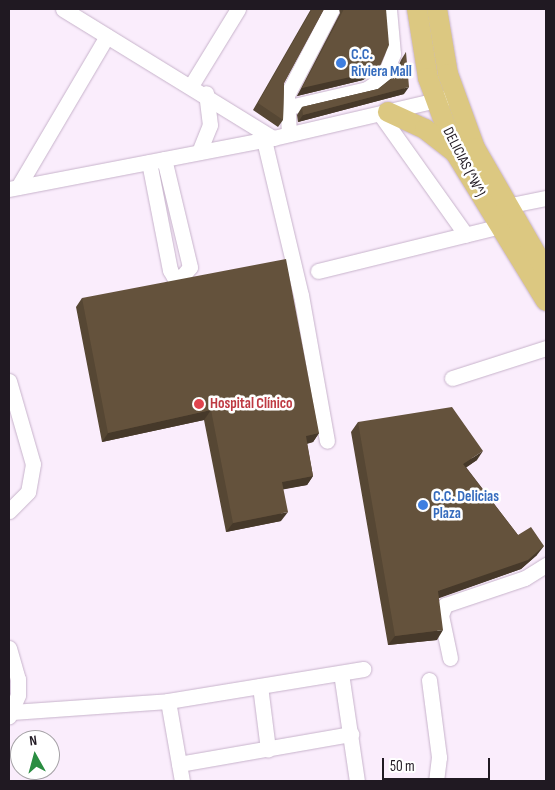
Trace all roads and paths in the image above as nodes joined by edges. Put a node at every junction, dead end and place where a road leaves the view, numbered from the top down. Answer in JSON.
{"nodes":[{"id":1,"x":63,"y":9,"type":"edge"},
{"id":2,"x":238,"y":9,"type":"edge"},
{"id":3,"x":332,"y":9,"type":"edge"},
{"id":4,"x":388,"y":9,"type":"edge"},
{"id":5,"x":417,"y":9,"type":"edge"},
{"id":6,"x":437,"y":9,"type":"edge"},
{"id":7,"x":88,"y":15,"type":"edge"},
{"id":8,"x":107,"y":36,"type":"junction"},
{"id":9,"x":192,"y":84,"type":"junction"},
{"id":10,"x":206,"y":94,"type":"junction"},
{"id":11,"x":454,"y":95,"type":"junction"},
{"id":12,"x":434,"y":101,"type":"junction"},
{"id":13,"x":285,"y":108,"type":"junction"},
{"id":14,"x":384,"y":113,"type":"junction"},
{"id":15,"x":289,"y":134,"type":"junction"},
{"id":16,"x":269,"y":139,"type":"junction"},
{"id":17,"x":199,"y":152,"type":"junction"},
{"id":18,"x":456,"y":154,"type":"junction"},
{"id":19,"x":157,"y":160,"type":"junction"},
{"id":20,"x":13,"y":188,"type":"edge"},
{"id":21,"x":546,"y":198,"type":"edge"},
{"id":22,"x":506,"y":206,"type":"junction"},
{"id":23,"x":497,"y":227,"type":"junction"},
{"id":24,"x":466,"y":235,"type":"junction"},
{"id":25,"x":546,"y":270,"type":"edge"},
{"id":26,"x":318,"y":271,"type":"dead end"},
{"id":27,"x":546,"y":302,"type":"edge"},
{"id":28,"x":546,"y":348,"type":"edge"},
{"id":29,"x":452,"y":378,"type":"dead end"},
{"id":30,"x":10,"y":385,"type":"edge"},
{"id":31,"x":327,"y":441,"type":"dead end"},
{"id":32,"x":9,"y":511,"type":"edge"},
{"id":33,"x":546,"y":565,"type":"edge"},
{"id":34,"x":9,"y":648,"type":"edge"},
{"id":35,"x":450,"y":658,"type":"dead end"},
{"id":36,"x":363,"y":669,"type":"dead end"},
{"id":37,"x":341,"y":673,"type":"junction"},
{"id":38,"x":429,"y":680,"type":"dead end"},
{"id":39,"x":260,"y":686,"type":"junction"},
{"id":40,"x":168,"y":702,"type":"junction"},
{"id":41,"x":10,"y":714,"type":"edge"},
{"id":42,"x":351,"y":734,"type":"junction"},
{"id":43,"x":268,"y":749,"type":"junction"},
{"id":44,"x":179,"y":764,"type":"junction"},
{"id":45,"x":182,"y":781,"type":"edge"},
{"id":46,"x":357,"y":781,"type":"edge"},
{"id":47,"x":436,"y":781,"type":"edge"}],
"edges":[{"from":1,"to":7,"type":"street"},
{"from":2,"to":9,"type":"street"},
{"from":3,"to":13,"type":"street"},
{"from":4,"to":13,"type":"street"},
{"from":5,"to":12,"type":"main road","name":"DELICIAS (^W^)"},
{"from":6,"to":11,"type":"main road","name":"DELICIAS (^W^)"},
{"from":7,"to":8,"type":"street"},
{"from":8,"to":9,"type":"street"},
{"from":8,"to":20,"type":"street"},
{"from":9,"to":10,"type":"street"},
{"from":10,"to":16,"type":"street"},
{"from":10,"to":17,"type":"street"},
{"from":11,"to":12,"type":"street"},
{"from":11,"to":22,"type":"main road","name":"DELICIAS (^W^)"},
{"from":12,"to":14,"type":"street"},
{"from":12,"to":18,"type":"main road","name":"DELICIAS (^W^)"},
{"from":13,"to":15,"type":"street"},
{"from":14,"to":15,"type":"street"},
{"from":14,"to":18,"type":"main road"},
{"from":14,"to":24,"type":"street"},
{"from":15,"to":16,"type":"street"},
{"from":16,"to":17,"type":"street"},
{"from":16,"to":31,"type":"street"},
{"from":17,"to":19,"type":"street"},
{"from":18,"to":23,"type":"main road","name":"DELICIAS (^W^)"},
{"from":19,"to":19,"type":"street"},
{"from":19,"to":20,"type":"street"},
{"from":21,"to":22,"type":"street"},
{"from":22,"to":25,"type":"main road","name":"DELICIAS (^W^)"},
{"from":23,"to":24,"type":"street"},
{"from":23,"to":27,"type":"main road","name":"DELICIAS (^W^)"},
{"from":24,"to":26,"type":"street"},
{"from":28,"to":29,"type":"street"},
{"from":30,"to":32,"type":"street"},
{"from":33,"to":35,"type":"street"},
{"from":34,"to":41,"type":"street"},
{"from":36,"to":37,"type":"street"},
{"from":37,"to":39,"type":"street"},
{"from":37,"to":42,"type":"street"},
{"from":38,"to":47,"type":"street"},
{"from":39,"to":40,"type":"street"},
{"from":39,"to":43,"type":"street"},
{"from":40,"to":41,"type":"street"},
{"from":40,"to":44,"type":"street"},
{"from":42,"to":43,"type":"street"},
{"from":42,"to":46,"type":"street"},
{"from":43,"to":44,"type":"street"},
{"from":44,"to":45,"type":"street"}]}
